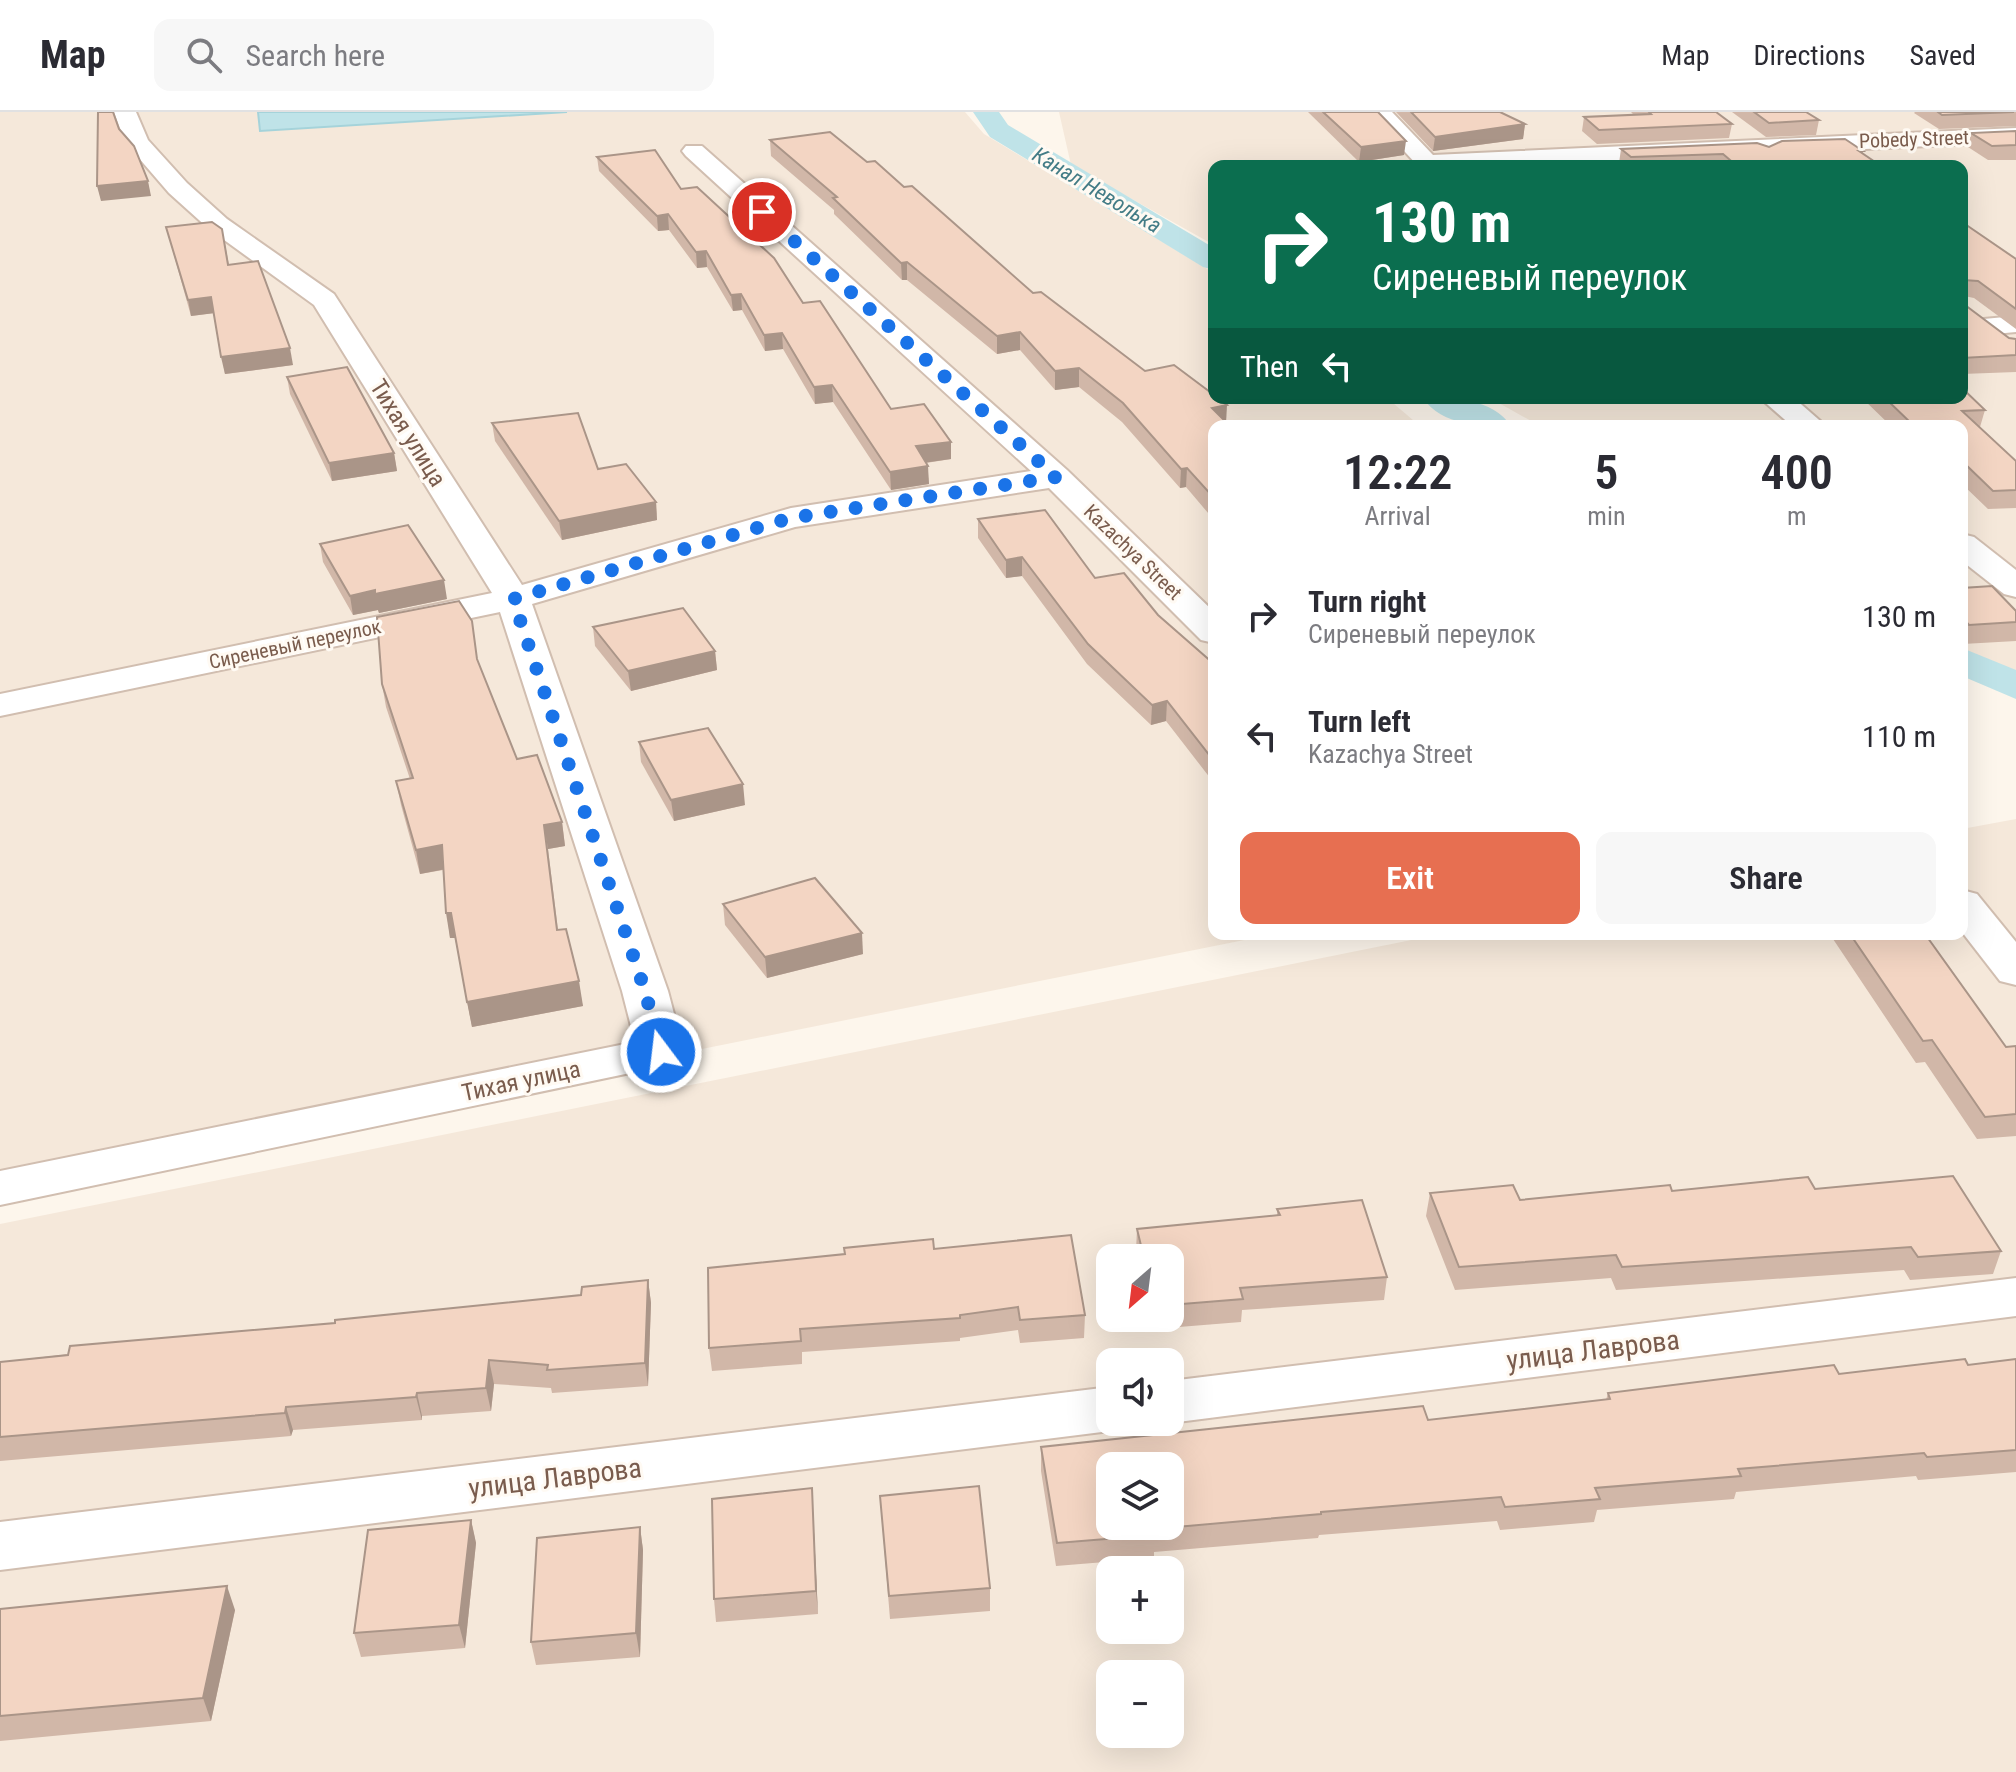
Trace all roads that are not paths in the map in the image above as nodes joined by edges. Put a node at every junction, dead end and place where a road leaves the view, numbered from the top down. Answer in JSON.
{"nodes":[{"id":1,"x":125,"y":112,"type":"edge"},
{"id":2,"x":1379,"y":112,"type":"edge"},
{"id":3,"x":1735,"y":129,"type":"dead end"},
{"id":4,"x":2016,"y":135,"type":"edge"},
{"id":5,"x":1759,"y":146,"type":"junction"},
{"id":6,"x":694,"y":151,"type":"dead end"},
{"id":7,"x":1426,"y":160,"type":"edge"},
{"id":8,"x":1503,"y":160,"type":"edge"},
{"id":9,"x":1777,"y":160,"type":"edge"},
{"id":10,"x":1968,"y":311,"type":"edge"},
{"id":11,"x":1989,"y":327,"type":"edge"},
{"id":12,"x":2016,"y":346,"type":"edge"},
{"id":13,"x":1783,"y":404,"type":"edge"},
{"id":14,"x":1803,"y":420,"type":"edge"},
{"id":15,"x":1056,"y":477,"type":"junction"},
{"id":16,"x":1968,"y":549,"type":"edge"},
{"id":17,"x":2016,"y":587,"type":"edge"},
{"id":18,"x":513,"y":599,"type":"junction"},
{"id":19,"x":1208,"y":626,"type":"edge"},
{"id":20,"x":0,"y":705,"type":"edge"},
{"id":21,"x":1968,"y":911,"type":"edge"},
{"id":22,"x":2016,"y":971,"type":"edge"},
{"id":23,"x":0,"y":1188,"type":"edge"},
{"id":24,"x":2016,"y":1297,"type":"edge"},
{"id":25,"x":1184,"y":1400,"type":"edge"},
{"id":26,"x":1096,"y":1411,"type":"edge"},
{"id":27,"x":0,"y":1546,"type":"edge"}],
"edges":[{"from":1,"to":18,"type":"street","name":"Тихая улица"},
{"from":2,"to":7,"type":"street"},
{"from":3,"to":5,"type":"street"},
{"from":4,"to":5,"type":"street","name":"Pobedy Street"},
{"from":5,"to":8,"type":"street","name":"Pobedy Street"},
{"from":5,"to":9,"type":"street"},
{"from":6,"to":15,"type":"street","name":"Kazachya Street"},
{"from":10,"to":11,"type":"street"},
{"from":11,"to":12,"type":"street"},
{"from":13,"to":14,"type":"street"},
{"from":15,"to":18,"type":"street","name":"Сиреневый переулок"},
{"from":15,"to":19,"type":"street","name":"Kazachya Street"},
{"from":16,"to":17,"type":"street"},
{"from":18,"to":20,"type":"street","name":"Сиреневый переулок"},
{"from":18,"to":23,"type":"street","name":"Тихая улица"},
{"from":21,"to":22,"type":"street"},
{"from":24,"to":25,"type":"street","name":"улица Лаврова"},
{"from":26,"to":27,"type":"street","name":"улица Лаврова"}]}
